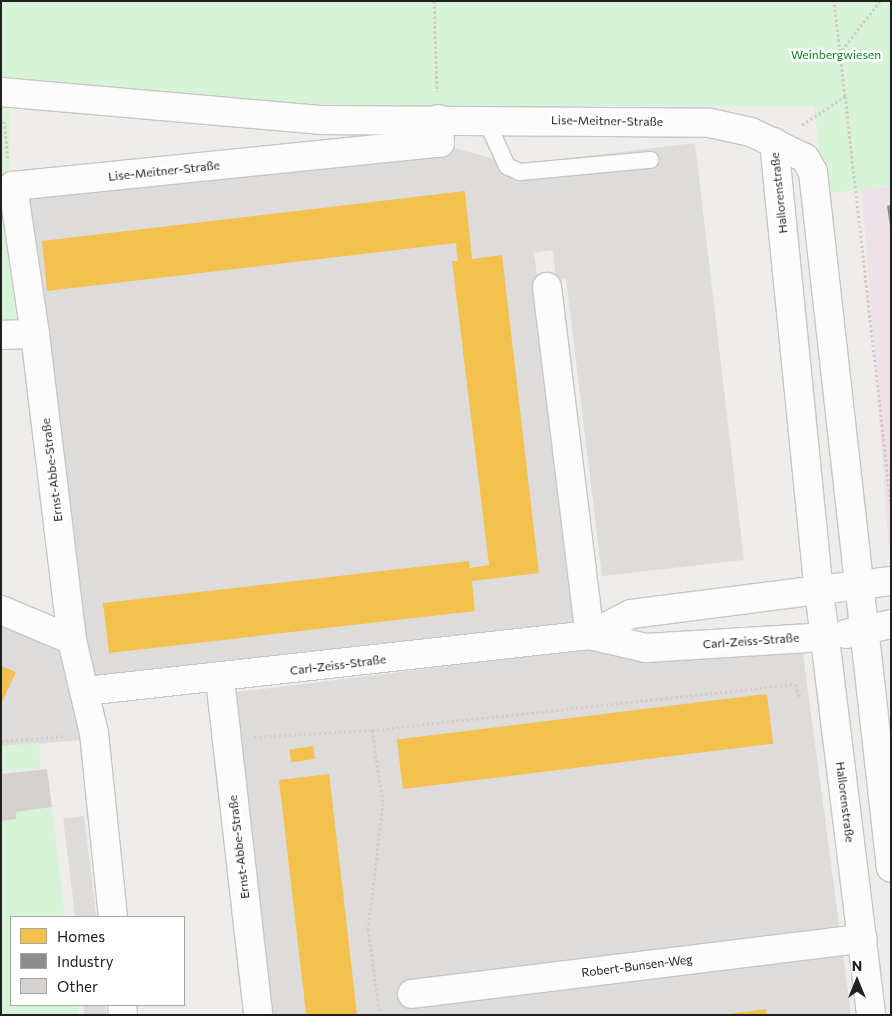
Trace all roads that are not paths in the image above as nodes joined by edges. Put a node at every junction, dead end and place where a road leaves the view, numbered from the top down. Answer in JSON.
{"nodes":[{"id":1,"x":2,"y":101,"type":"edge"},
{"id":2,"x":438,"y":119,"type":"junction"},
{"id":3,"x":486,"y":120,"type":"junction"},
{"id":4,"x":774,"y":142,"type":"junction"},
{"id":5,"x":650,"y":160,"type":"dead end"},
{"id":6,"x":547,"y":288,"type":"dead end"},
{"id":7,"x":35,"y":334,"type":"junction"},
{"id":8,"x":1,"y":335,"type":"edge"},
{"id":9,"x":891,"y":581,"type":"edge"},
{"id":10,"x":858,"y":585,"type":"junction"},
{"id":11,"x":819,"y":590,"type":"junction"},
{"id":12,"x":1,"y":610,"type":"edge"},
{"id":13,"x":891,"y":624,"type":"edge"},
{"id":14,"x":862,"y":632,"type":"junction"},
{"id":15,"x":590,"y":635,"type":"junction"},
{"id":16,"x":824,"y":637,"type":"junction"},
{"id":17,"x":72,"y":640,"type":"junction"},
{"id":18,"x":220,"y":679,"type":"junction"},
{"id":19,"x":86,"y":691,"type":"junction"},
{"id":20,"x":891,"y":868,"type":"edge"},
{"id":21,"x":113,"y":916,"type":"edge"},
{"id":22,"x":863,"y":939,"type":"junction"},
{"id":23,"x":412,"y":994,"type":"dead end"},
{"id":24,"x":258,"y":1015,"type":"edge"},
{"id":25,"x":871,"y":1015,"type":"edge"}],
"edges":[{"from":1,"to":2,"type":"street","name":"Lise-Meitner-Straße"},
{"from":2,"to":3,"type":"street","name":"Lise-Meitner-Straße"},
{"from":2,"to":7,"type":"street","name":"Lise-Meitner-Straße"},
{"from":3,"to":4,"type":"street","name":"Lise-Meitner-Straße"},
{"from":3,"to":5,"type":"lane"},
{"from":4,"to":10,"type":"street","name":"Hallorenstraße"},
{"from":4,"to":11,"type":"street","name":"Hallorenstraße"},
{"from":6,"to":15,"type":"street"},
{"from":7,"to":8,"type":"street"},
{"from":7,"to":17,"type":"street","name":"Ernst-Abbe-Straße"},
{"from":9,"to":10,"type":"street"},
{"from":10,"to":11,"type":"street"},
{"from":10,"to":14,"type":"street","name":"Hallorenstraße"},
{"from":11,"to":15,"type":"street","name":"Carl-Zeiss-Straße"},
{"from":11,"to":16,"type":"street","name":"Hallorenstraße"},
{"from":12,"to":17,"type":"street"},
{"from":13,"to":14,"type":"street","name":"Carl-Zeiss-Straße"},
{"from":14,"to":16,"type":"street","name":"Carl-Zeiss-Straße"},
{"from":14,"to":20,"type":"street","name":"Hallorenstraße"},
{"from":15,"to":16,"type":"street","name":"Carl-Zeiss-Straße"},
{"from":15,"to":18,"type":"street","name":"Carl-Zeiss-Straße"},
{"from":16,"to":22,"type":"street","name":"Hallorenstraße"},
{"from":17,"to":19,"type":"street","name":"Ernst-Abbe-Straße"},
{"from":18,"to":19,"type":"street","name":"Carl-Zeiss-Straße"},
{"from":18,"to":24,"type":"street","name":"Ernst-Abbe-Straße"},
{"from":19,"to":21,"type":"street","name":"Ernst-Abbe-Straße"},
{"from":22,"to":23,"type":"street","name":"Robert-Bunsen-Weg"},
{"from":22,"to":25,"type":"street","name":"Hallorenstraße"}]}
